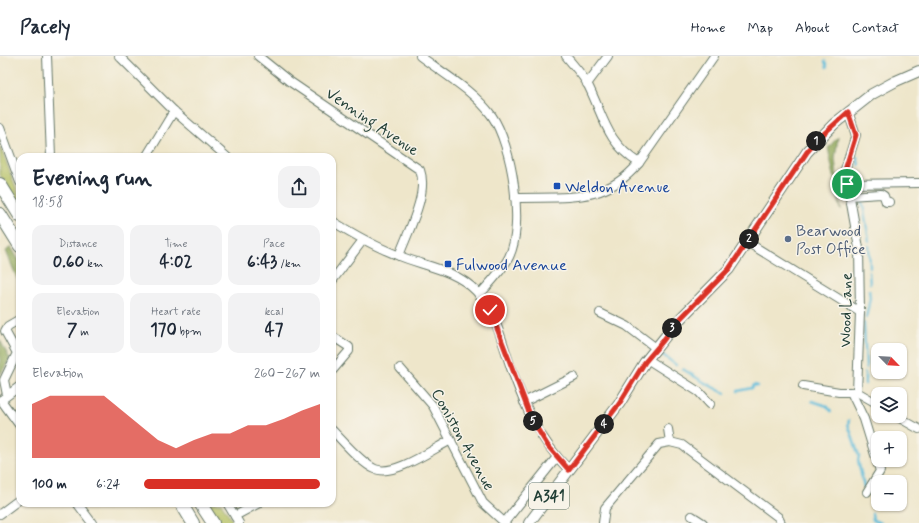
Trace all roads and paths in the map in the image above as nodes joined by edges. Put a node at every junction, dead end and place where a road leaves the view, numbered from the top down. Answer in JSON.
{"nodes":[{"id":1,"x":47,"y":56,"type":"edge"},
{"id":2,"x":119,"y":56,"type":"edge"},
{"id":3,"x":258,"y":56,"type":"edge"},
{"id":4,"x":420,"y":56,"type":"edge"},
{"id":5,"x":566,"y":56,"type":"edge"},
{"id":6,"x":608,"y":56,"type":"edge"},
{"id":7,"x":714,"y":56,"type":"edge"},
{"id":8,"x":919,"y":71,"type":"edge"},
{"id":9,"x":587,"y":84,"type":"junction"},
{"id":10,"x":174,"y":110,"type":"junction"},
{"id":11,"x":848,"y":112,"type":"junction"},
{"id":12,"x":0,"y":128,"type":"edge"},
{"id":13,"x":51,"y":153,"type":"edge"},
{"id":14,"x":148,"y":153,"type":"edge"},
{"id":15,"x":222,"y":153,"type":"edge"},
{"id":16,"x":639,"y":163,"type":"junction"},
{"id":17,"x":16,"y":171,"type":"edge"},
{"id":18,"x":919,"y":183,"type":"edge"},
{"id":19,"x":0,"y":184,"type":"edge"},
{"id":20,"x":847,"y":184,"type":"junction"},
{"id":21,"x":849,"y":196,"type":"junction"},
{"id":22,"x":515,"y":198,"type":"junction"},
{"id":23,"x":889,"y":202,"type":"dead end"},
{"id":24,"x":16,"y":210,"type":"edge"},
{"id":25,"x":0,"y":214,"type":"edge"},
{"id":26,"x":336,"y":223,"type":"edge"},
{"id":27,"x":16,"y":240,"type":"edge"},
{"id":28,"x":363,"y":240,"type":"junction"},
{"id":29,"x":747,"y":242,"type":"junction"},
{"id":30,"x":398,"y":256,"type":"junction"},
{"id":31,"x":336,"y":276,"type":"edge"},
{"id":32,"x":479,"y":294,"type":"junction"},
{"id":33,"x":860,"y":312,"type":"junction"},
{"id":34,"x":600,"y":314,"type":"dead end"},
{"id":35,"x":16,"y":321,"type":"edge"},
{"id":36,"x":336,"y":339,"type":"edge"},
{"id":37,"x":656,"y":348,"type":"junction"},
{"id":38,"x":16,"y":351,"type":"edge"},
{"id":39,"x":16,"y":355,"type":"edge"},
{"id":40,"x":648,"y":359,"type":"junction"},
{"id":41,"x":336,"y":367,"type":"edge"},
{"id":42,"x":400,"y":368,"type":"dead end"},
{"id":43,"x":574,"y":377,"type":"dead end"},
{"id":44,"x":803,"y":386,"type":"dead end"},
{"id":45,"x":16,"y":389,"type":"edge"},
{"id":46,"x":854,"y":392,"type":"junction"},
{"id":47,"x":3,"y":399,"type":"edge"},
{"id":48,"x":871,"y":400,"type":"edge"},
{"id":49,"x":524,"y":402,"type":"junction"},
{"id":50,"x":710,"y":404,"type":"dead end"},
{"id":51,"x":16,"y":420,"type":"edge"},
{"id":52,"x":907,"y":422,"type":"edge"},
{"id":53,"x":668,"y":429,"type":"dead end"},
{"id":54,"x":919,"y":429,"type":"edge"},
{"id":55,"x":336,"y":434,"type":"edge"},
{"id":56,"x":450,"y":440,"type":"junction"},
{"id":57,"x":670,"y":442,"type":"junction"},
{"id":58,"x":557,"y":457,"type":"junction"},
{"id":59,"x":569,"y":470,"type":"junction"},
{"id":60,"x":867,"y":492,"type":"dead end"},
{"id":61,"x":16,"y":502,"type":"edge"},
{"id":62,"x":80,"y":507,"type":"edge"},
{"id":63,"x":183,"y":507,"type":"edge"},
{"id":64,"x":203,"y":507,"type":"edge"},
{"id":65,"x":229,"y":507,"type":"edge"},
{"id":66,"x":254,"y":507,"type":"edge"},
{"id":67,"x":0,"y":514,"type":"edge"},
{"id":68,"x":237,"y":520,"type":"edge"},
{"id":69,"x":92,"y":523,"type":"edge"},
{"id":70,"x":193,"y":523,"type":"edge"},
{"id":71,"x":213,"y":523,"type":"edge"},
{"id":72,"x":504,"y":523,"type":"edge"},
{"id":73,"x":530,"y":523,"type":"edge"},
{"id":74,"x":603,"y":523,"type":"edge"},
{"id":75,"x":781,"y":523,"type":"edge"}],
"edges":[{"from":1,"to":13,"type":"street"},
{"from":2,"to":10,"type":"street"},
{"from":3,"to":30,"type":"street","name":"Venning Avenue"},
{"from":4,"to":22,"type":"street"},
{"from":5,"to":9,"type":"street"},
{"from":6,"to":9,"type":"street"},
{"from":7,"to":16,"type":"street"},
{"from":8,"to":11,"type":"main road","number":"A341"},
{"from":9,"to":16,"type":"street"},
{"from":10,"to":14,"type":"street"},
{"from":10,"to":15,"type":"street"},
{"from":11,"to":20,"type":"street","name":"Wood Lane"},
{"from":11,"to":29,"type":"main road","number":"A341"},
{"from":12,"to":17,"type":"street"},
{"from":16,"to":22,"type":"street"},
{"from":18,"to":20,"type":"street"},
{"from":19,"to":24,"type":"highway"},
{"from":20,"to":21,"type":"street","name":"Wood Lane"},
{"from":21,"to":23,"type":"street"},
{"from":21,"to":33,"type":"street","name":"Wood Lane"},
{"from":22,"to":32,"type":"street"},
{"from":25,"to":27,"type":"highway"},
{"from":26,"to":28,"type":"street"},
{"from":28,"to":30,"type":"street"},
{"from":28,"to":31,"type":"street"},
{"from":29,"to":33,"type":"street"},
{"from":29,"to":37,"type":"main road","number":"A341"},
{"from":30,"to":32,"type":"street"},
{"from":32,"to":49,"type":"street"},
{"from":33,"to":46,"type":"street","name":"Wood Lane"},
{"from":34,"to":37,"type":"street"},
{"from":35,"to":38,"type":"street"},
{"from":36,"to":41,"type":"street"},
{"from":37,"to":40,"type":"main road","number":"A341"},
{"from":39,"to":47,"type":"street"},
{"from":40,"to":50,"type":"street"},
{"from":40,"to":59,"type":"main road","number":"A341"},
{"from":42,"to":56,"type":"street","name":"Coniston Avenue"},
{"from":43,"to":49,"type":"street"},
{"from":44,"to":46,"type":"street"},
{"from":45,"to":47,"type":"street"},
{"from":46,"to":48,"type":"street"},
{"from":46,"to":60,"type":"street"},
{"from":47,"to":51,"type":"street"},
{"from":49,"to":58,"type":"street"},
{"from":52,"to":54,"type":"street"},
{"from":53,"to":57,"type":"street"},
{"from":55,"to":56,"type":"street"},
{"from":56,"to":72,"type":"street","name":"Coniston Avenue"},
{"from":57,"to":74,"type":"street"},
{"from":57,"to":75,"type":"street"},
{"from":58,"to":59,"type":"street"},
{"from":58,"to":72,"type":"street"},
{"from":59,"to":73,"type":"main road","number":"A341"},
{"from":61,"to":67,"type":"street"},
{"from":62,"to":69,"type":"street"},
{"from":63,"to":70,"type":"highway"},
{"from":64,"to":71,"type":"highway"},
{"from":65,"to":68,"type":"street"},
{"from":66,"to":68,"type":"street"}]}
